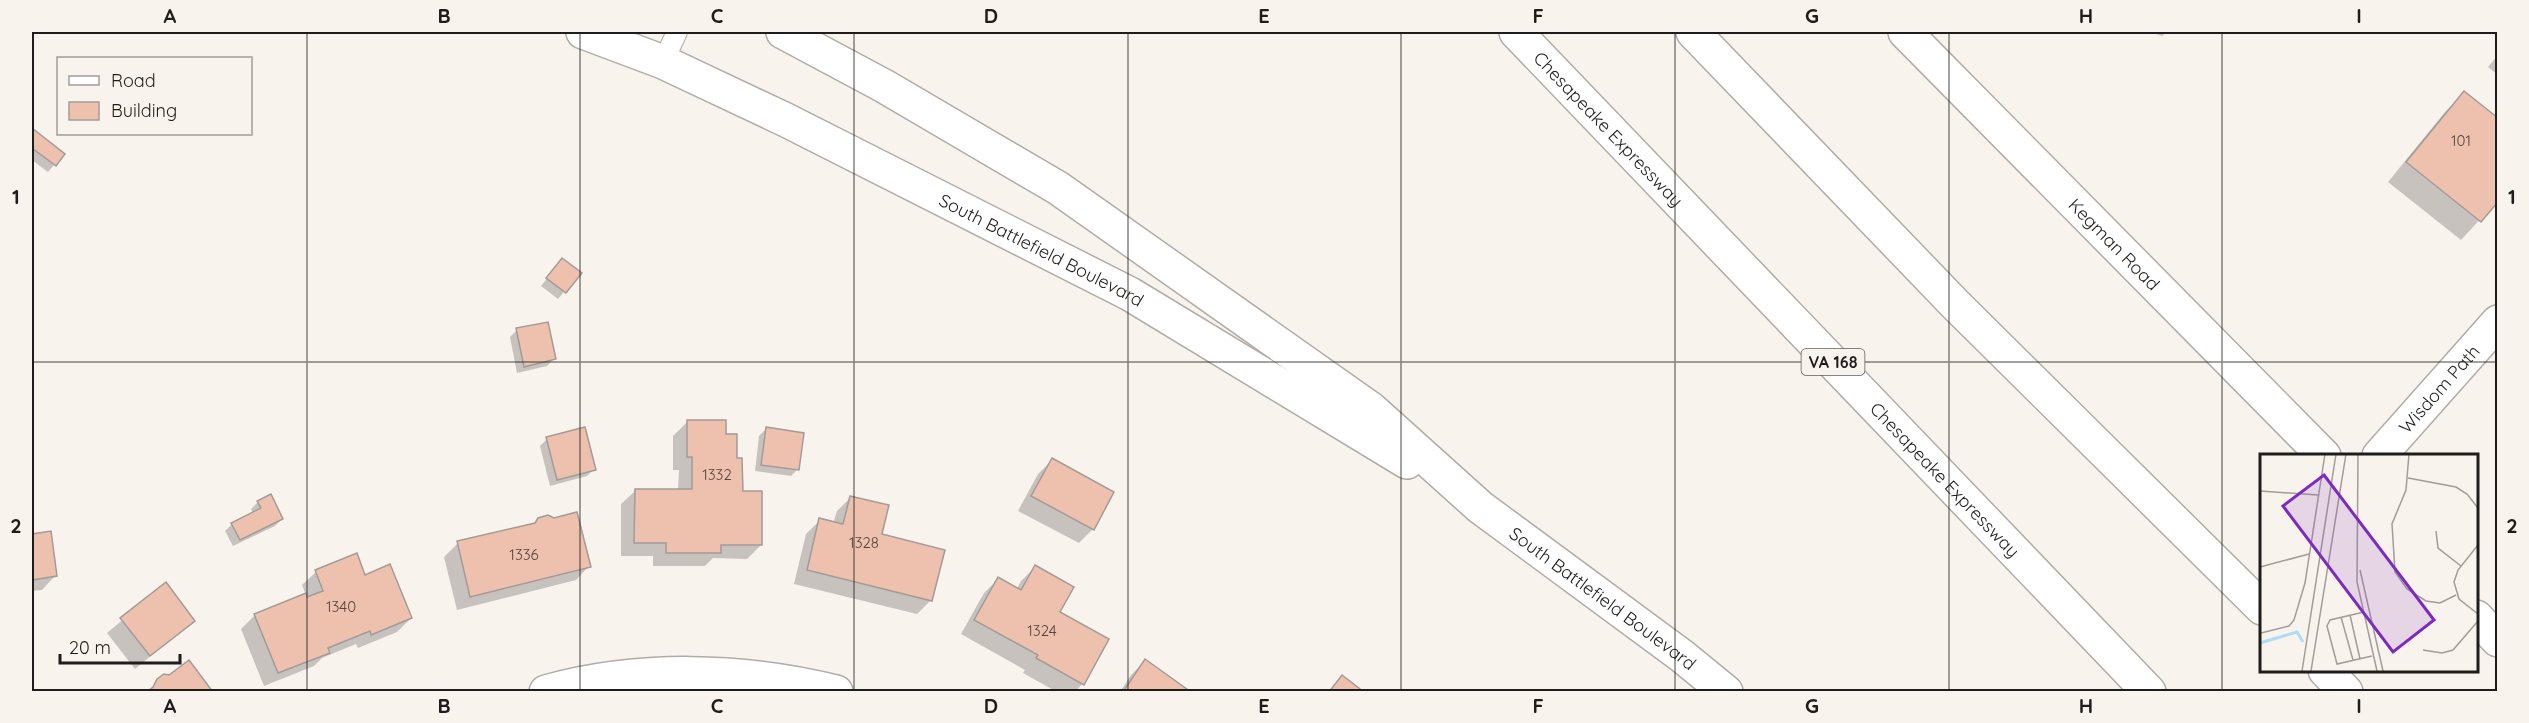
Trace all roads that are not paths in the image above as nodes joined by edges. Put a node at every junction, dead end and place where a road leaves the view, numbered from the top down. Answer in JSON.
{"nodes":[{"id":1,"x":583,"y":32,"type":"edge"},
{"id":2,"x":677,"y":32,"type":"edge"},
{"id":3,"x":783,"y":32,"type":"edge"},
{"id":4,"x":1516,"y":32,"type":"edge"},
{"id":5,"x":1693,"y":32,"type":"edge"},
{"id":6,"x":1905,"y":32,"type":"edge"},
{"id":7,"x":663,"y":62,"type":"junction"},
{"id":8,"x":2498,"y":322,"type":"edge"},
{"id":9,"x":2322,"y":454,"type":"edge"},
{"id":10,"x":2381,"y":454,"type":"edge"},
{"id":11,"x":1480,"y":507,"type":"junction"},
{"id":12,"x":2260,"y":606,"type":"edge"},
{"id":13,"x":2478,"y":619,"type":"edge"},
{"id":14,"x":2498,"y":640,"type":"edge"},
{"id":15,"x":2327,"y":672,"type":"edge"},
{"id":16,"x":546,"y":692,"type":"edge"},
{"id":17,"x":836,"y":692,"type":"edge"},
{"id":18,"x":1726,"y":692,"type":"edge"},
{"id":19,"x":2150,"y":692,"type":"edge"},
{"id":20,"x":2346,"y":692,"type":"edge"}],
"edges":[{"from":1,"to":7,"type":"main road","name":"South Battlefield Boulevard"},
{"from":2,"to":7,"type":"lane"},
{"from":3,"to":11,"type":"main road","name":"South Battlefield Boulevard"},
{"from":4,"to":19,"type":"main road","name":"Chesapeake Expressway","number":"VA 168"},
{"from":5,"to":12,"type":"main road"},
{"from":6,"to":9,"type":"main road","name":"Kegman Road"},
{"from":7,"to":11,"type":"main road","name":"South Battlefield Boulevard"},
{"from":8,"to":10,"type":"main road","name":"Wisdom Path"},
{"from":11,"to":18,"type":"main road","name":"South Battlefield Boulevard"},
{"from":13,"to":14,"type":"main road"},
{"from":15,"to":20,"type":"main road"},
{"from":16,"to":17,"type":"main road"}]}
